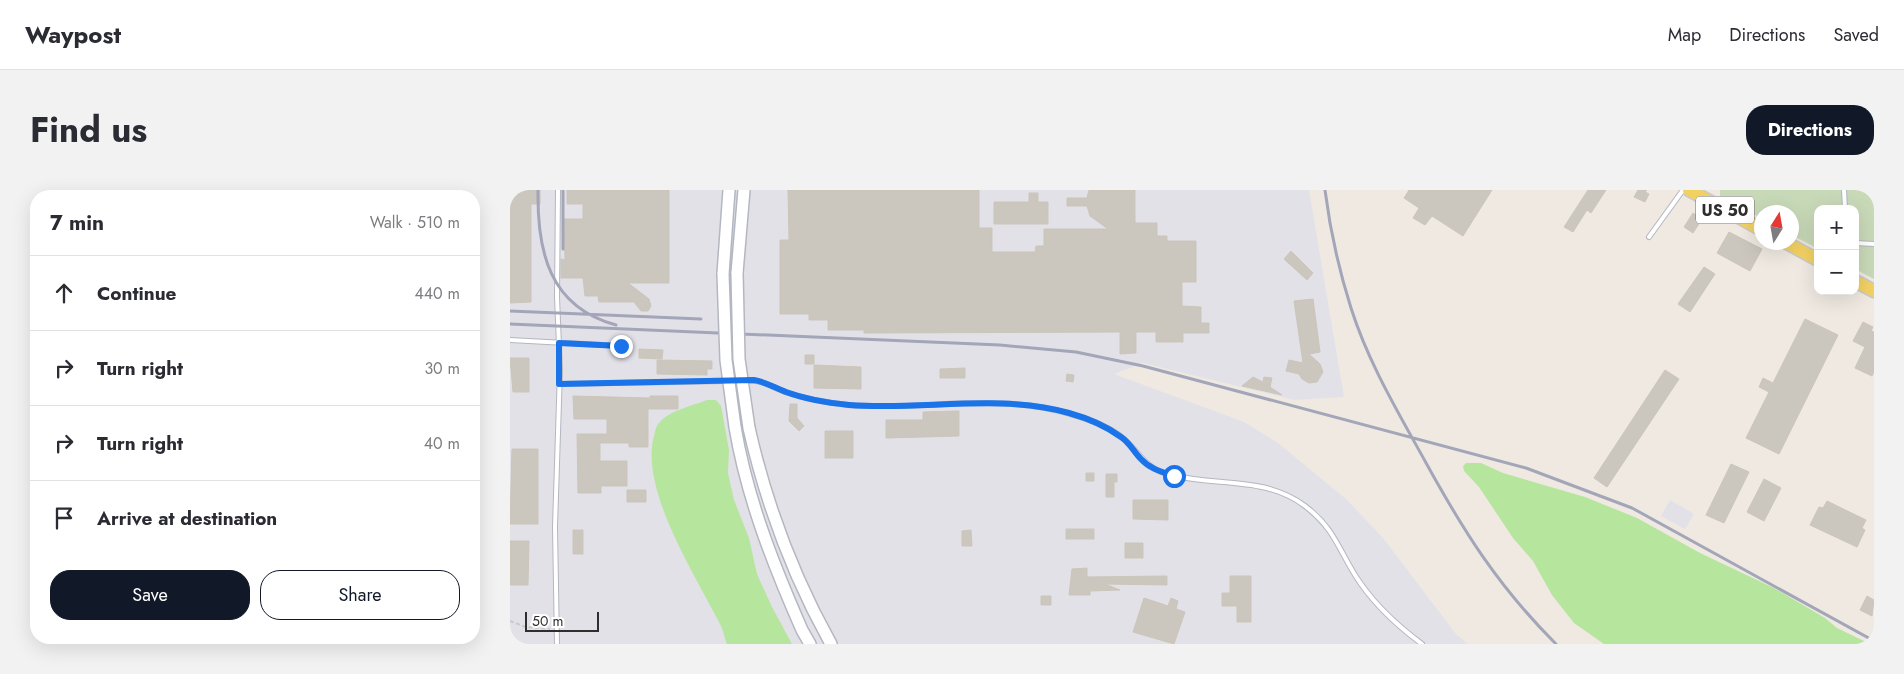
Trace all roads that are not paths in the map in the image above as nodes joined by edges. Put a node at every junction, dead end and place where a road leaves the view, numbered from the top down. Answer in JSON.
{"nodes":[{"id":1,"x":558,"y":190,"type":"edge"},
{"id":2,"x":729,"y":190,"type":"edge"},
{"id":3,"x":744,"y":190,"type":"edge"},
{"id":4,"x":1682,"y":190,"type":"edge"},
{"id":5,"x":1844,"y":190,"type":"edge"},
{"id":6,"x":1696,"y":192,"type":"edge"},
{"id":7,"x":1845,"y":205,"type":"edge"},
{"id":8,"x":1754,"y":225,"type":"edge"},
{"id":9,"x":1649,"y":237,"type":"dead end"},
{"id":10,"x":1859,"y":243,"type":"edge"},
{"id":11,"x":1874,"y":244,"type":"edge"},
{"id":12,"x":1799,"y":250,"type":"edge"},
{"id":13,"x":1814,"y":258,"type":"edge"},
{"id":14,"x":1859,"y":283,"type":"edge"},
{"id":15,"x":1874,"y":291,"type":"edge"},
{"id":16,"x":510,"y":340,"type":"edge"},
{"id":17,"x":559,"y":343,"type":"junction"},
{"id":18,"x":621,"y":346,"type":"dead end"},
{"id":19,"x":559,"y":384,"type":"junction"},
{"id":20,"x":557,"y":644,"type":"edge"},
{"id":21,"x":810,"y":644,"type":"edge"},
{"id":22,"x":831,"y":644,"type":"edge"},
{"id":23,"x":1422,"y":644,"type":"edge"}],
"edges":[{"from":1,"to":17,"type":"lane"},
{"from":2,"to":21,"type":"main road","bridge":true},
{"from":3,"to":22,"type":"main road","bridge":true},
{"from":4,"to":9,"type":"lane"},
{"from":5,"to":7,"type":"lane"},
{"from":6,"to":8,"type":"main road","number":"US 50"},
{"from":10,"to":11,"type":"lane"},
{"from":12,"to":13,"type":"main road"},
{"from":14,"to":15,"type":"main road"},
{"from":16,"to":17,"type":"lane"},
{"from":17,"to":18,"type":"lane"},
{"from":17,"to":19,"type":"lane"},
{"from":19,"to":20,"type":"lane"},
{"from":19,"to":23,"type":"lane"}]}
